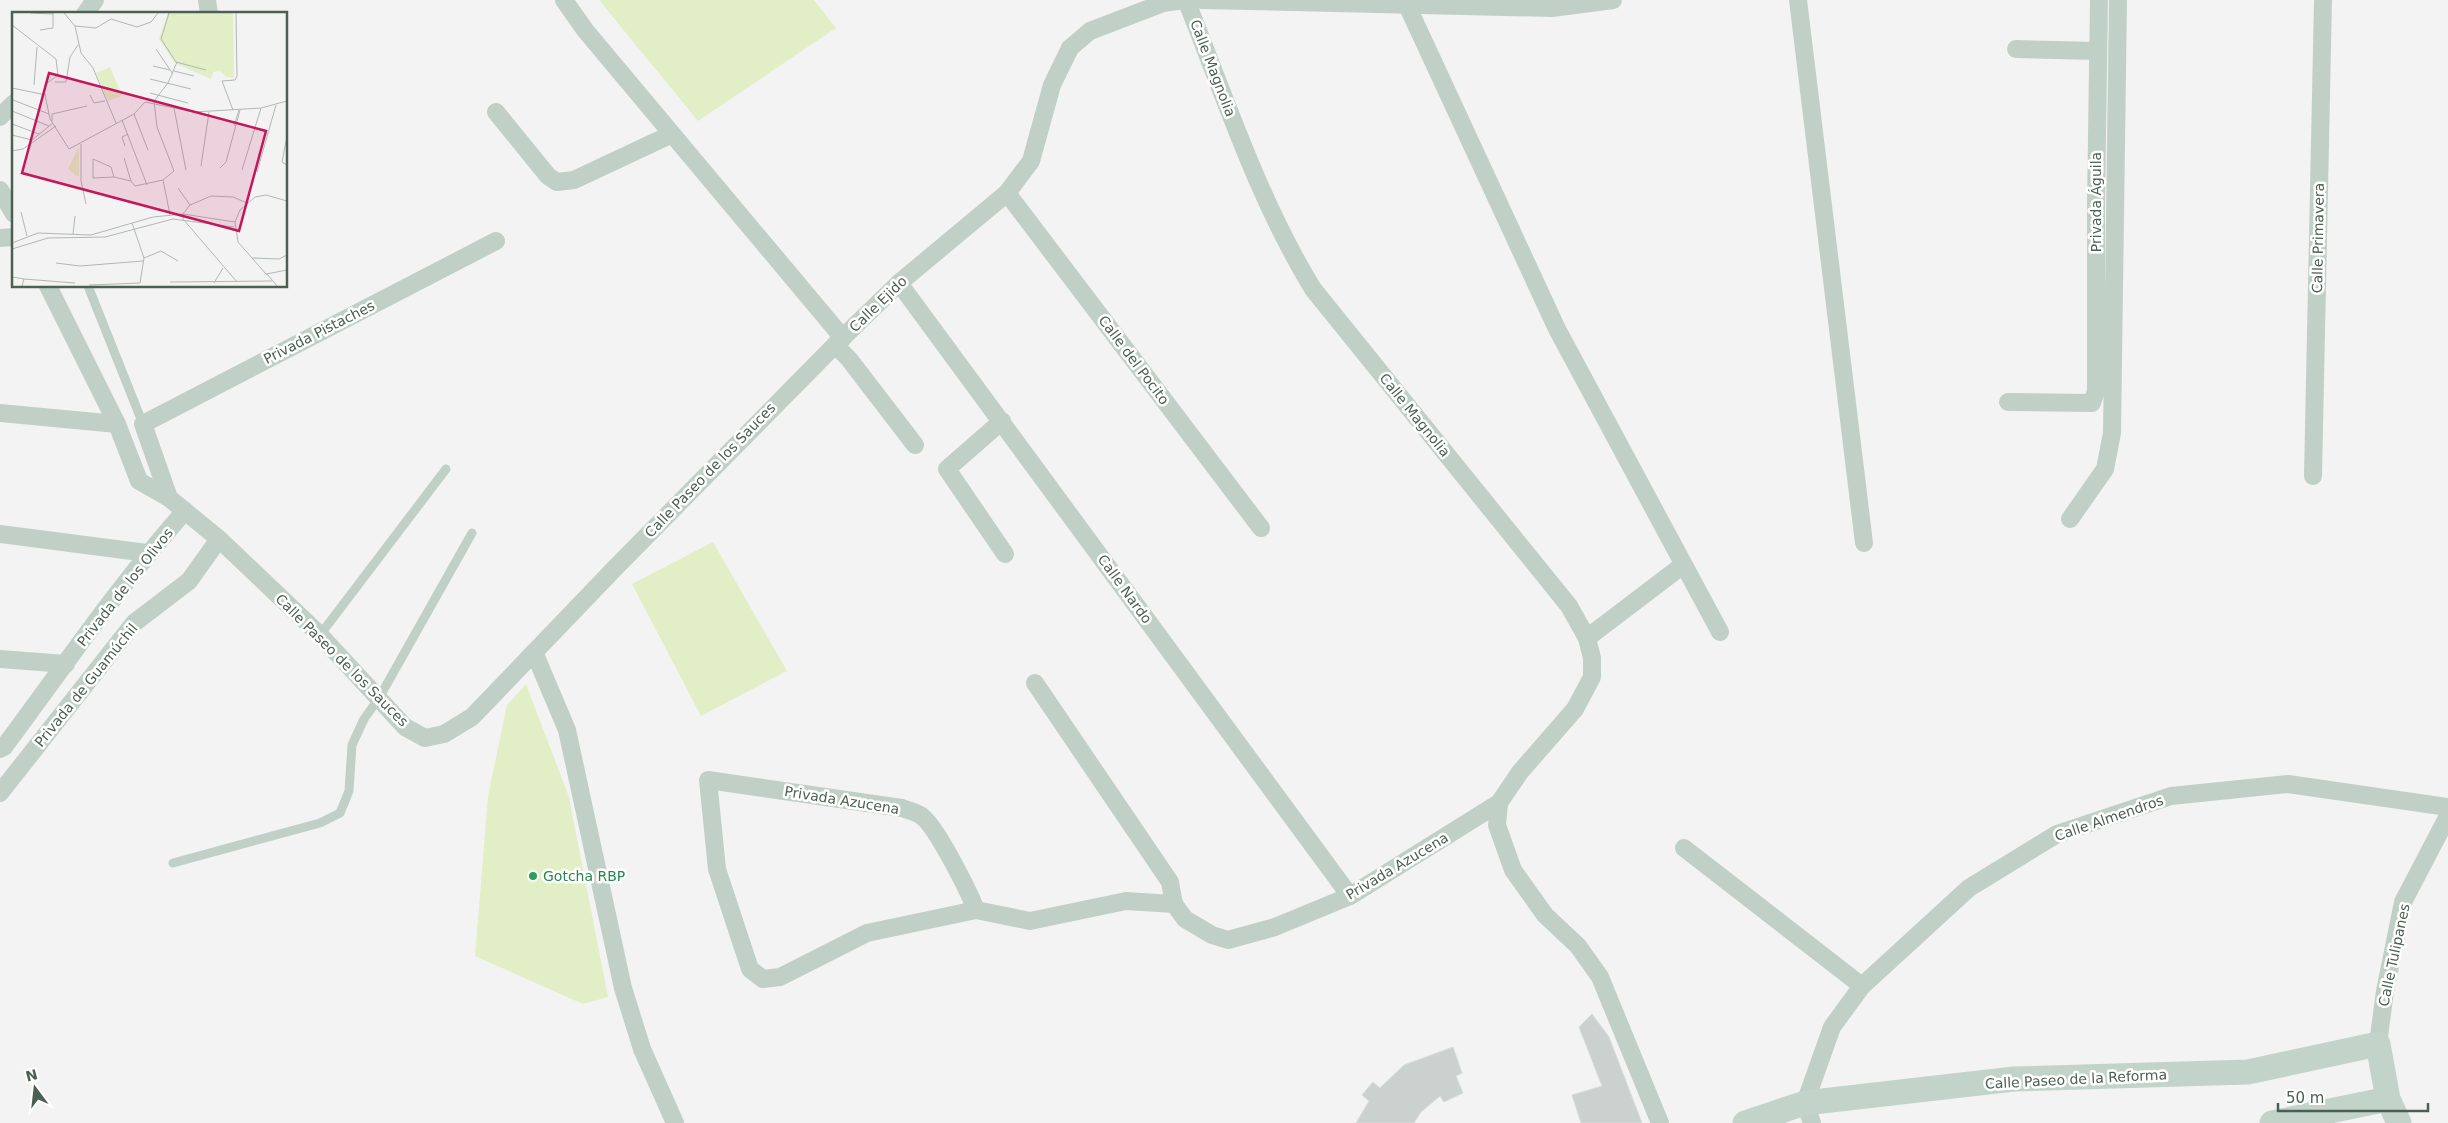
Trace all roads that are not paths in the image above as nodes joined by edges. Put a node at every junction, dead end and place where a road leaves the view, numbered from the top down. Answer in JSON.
{"nodes":[{"id":1,"x":95,"y":0,"type":"edge"},
{"id":2,"x":564,"y":0,"type":"edge"},
{"id":3,"x":1185,"y":0,"type":"edge"},
{"id":4,"x":1201,"y":0,"type":"edge"},
{"id":5,"x":1613,"y":0,"type":"edge"},
{"id":6,"x":1798,"y":0,"type":"edge"},
{"id":7,"x":2099,"y":0,"type":"edge"},
{"id":8,"x":2118,"y":0,"type":"edge"},
{"id":9,"x":2323,"y":0,"type":"edge"},
{"id":10,"x":1407,"y":5,"type":"junction"},
{"id":11,"x":87,"y":12,"type":"edge"},
{"id":12,"x":2016,"y":49,"type":"dead end"},
{"id":13,"x":2098,"y":51,"type":"junction"},
{"id":14,"x":12,"y":105,"type":"edge"},
{"id":15,"x":496,"y":112,"type":"dead end"},
{"id":16,"x":0,"y":117,"type":"edge"},
{"id":17,"x":672,"y":134,"type":"junction"},
{"id":18,"x":0,"y":190,"type":"edge"},
{"id":19,"x":1007,"y":193,"type":"junction"},
{"id":20,"x":12,"y":211,"type":"edge"},
{"id":21,"x":496,"y":241,"type":"dead end"},
{"id":22,"x":899,"y":283,"type":"junction"},
{"id":23,"x":49,"y":288,"type":"edge"},
{"id":24,"x":89,"y":288,"type":"edge"},
{"id":25,"x":839,"y":342,"type":"junction"},
{"id":26,"x":2008,"y":402,"type":"dead end"},
{"id":27,"x":0,"y":413,"type":"edge"},
{"id":28,"x":1002,"y":422,"type":"junction"},
{"id":29,"x":117,"y":424,"type":"junction"},
{"id":30,"x":143,"y":424,"type":"junction"},
{"id":31,"x":915,"y":445,"type":"dead end"},
{"id":32,"x":446,"y":469,"type":"dead end"},
{"id":33,"x":2313,"y":476,"type":"dead end"},
{"id":34,"x":169,"y":498,"type":"junction"},
{"id":35,"x":185,"y":511,"type":"junction"},
{"id":36,"x":2070,"y":518,"type":"dead end"},
{"id":37,"x":1262,"y":528,"type":"dead end"},
{"id":38,"x":472,"y":533,"type":"dead end"},
{"id":39,"x":0,"y":534,"type":"edge"},
{"id":40,"x":219,"y":539,"type":"junction"},
{"id":41,"x":1864,"y":543,"type":"dead end"},
{"id":42,"x":147,"y":553,"type":"junction"},
{"id":43,"x":1005,"y":554,"type":"dead end"},
{"id":44,"x":1683,"y":565,"type":"junction"},
{"id":45,"x":1720,"y":632,"type":"dead end"},
{"id":46,"x":320,"y":635,"type":"junction"},
{"id":47,"x":1587,"y":638,"type":"junction"},
{"id":48,"x":534,"y":652,"type":"junction"},
{"id":49,"x":0,"y":659,"type":"edge"},
{"id":50,"x":66,"y":664,"type":"junction"},
{"id":51,"x":1036,"y":683,"type":"dead end"},
{"id":52,"x":379,"y":698,"type":"junction"},
{"id":53,"x":0,"y":749,"type":"edge"},
{"id":54,"x":0,"y":793,"type":"edge"},
{"id":55,"x":1499,"y":803,"type":"junction"},
{"id":56,"x":2448,"y":807,"type":"edge"},
{"id":57,"x":2448,"y":816,"type":"edge"},
{"id":58,"x":1684,"y":848,"type":"dead end"},
{"id":59,"x":173,"y":863,"type":"dead end"},
{"id":60,"x":1350,"y":896,"type":"junction"},
{"id":61,"x":1174,"y":904,"type":"junction"},
{"id":62,"x":976,"y":910,"type":"junction"},
{"id":63,"x":1862,"y":986,"type":"junction"},
{"id":64,"x":2378,"y":1044,"type":"junction"},
{"id":65,"x":2388,"y":1099,"type":"junction"},
{"id":66,"x":1809,"y":1113,"type":"edge"},
{"id":67,"x":675,"y":1123,"type":"edge"},
{"id":68,"x":1660,"y":1123,"type":"edge"},
{"id":69,"x":1745,"y":1123,"type":"edge"},
{"id":70,"x":2272,"y":1123,"type":"edge"},
{"id":71,"x":2399,"y":1123,"type":"edge"}],
"edges":[{"from":1,"to":11,"type":"street"},
{"from":2,"to":17,"type":"street","name":"Calle Ejido"},
{"from":3,"to":19,"type":"street","name":"Calle Ejido"},
{"from":3,"to":47,"type":"street","name":"Calle Magnolia"},
{"from":4,"to":10,"type":"street"},
{"from":5,"to":10,"type":"street"},
{"from":6,"to":41,"type":"street"},
{"from":7,"to":13,"type":"street","name":"Privada Águila"},
{"from":8,"to":36,"type":"street"},
{"from":9,"to":33,"type":"street","name":"Calle Primavera"},
{"from":10,"to":44,"type":"street"},
{"from":12,"to":13,"type":"street"},
{"from":13,"to":26,"type":"street","name":"Privada Águila"},
{"from":14,"to":16,"type":"street"},
{"from":15,"to":17,"type":"street"},
{"from":17,"to":25,"type":"street","name":"Calle Ejido"},
{"from":18,"to":20,"type":"street"},
{"from":19,"to":22,"type":"street","name":"Calle Ejido"},
{"from":19,"to":37,"type":"street","name":"Calle del Pocito"},
{"from":21,"to":30,"type":"street","name":"Privada Pistaches"},
{"from":22,"to":25,"type":"street","name":"Calle Ejido"},
{"from":22,"to":28,"type":"street","name":"Calle Nardo"},
{"from":23,"to":29,"type":"street","name":"Calle Paseo de los Sauces"},
{"from":24,"to":30,"type":"lane"},
{"from":25,"to":31,"type":"street"},
{"from":25,"to":48,"type":"street","name":"Calle Paseo de los Sauces"},
{"from":27,"to":29,"type":"street"},
{"from":28,"to":43,"type":"street"},
{"from":28,"to":60,"type":"street","name":"Calle Nardo"},
{"from":29,"to":34,"type":"street","name":"Calle Paseo de los Sauces"},
{"from":30,"to":34,"type":"street"},
{"from":32,"to":46,"type":"lane"},
{"from":34,"to":35,"type":"street","name":"Calle Paseo de los Sauces"},
{"from":35,"to":40,"type":"street","name":"Calle Paseo de los Sauces"},
{"from":35,"to":42,"type":"street","name":"Privada de los Olivos"},
{"from":38,"to":52,"type":"lane"},
{"from":39,"to":42,"type":"street"},
{"from":40,"to":46,"type":"street","name":"Calle Paseo de los Sauces"},
{"from":40,"to":54,"type":"street","name":"Privada de Guamúchil"},
{"from":42,"to":50,"type":"street","name":"Privada de los Olivos"},
{"from":44,"to":45,"type":"street"},
{"from":44,"to":47,"type":"street"},
{"from":46,"to":52,"type":"street","name":"Calle Paseo de los Sauces"},
{"from":47,"to":55,"type":"street","name":"Calle Magnolia"},
{"from":48,"to":52,"type":"street","name":"Calle Paseo de los Sauces"},
{"from":48,"to":67,"type":"street"},
{"from":49,"to":50,"type":"street"},
{"from":50,"to":53,"type":"street","name":"Privada de los Olivos"},
{"from":51,"to":61,"type":"street"},
{"from":52,"to":59,"type":"lane"},
{"from":55,"to":60,"type":"street","name":"Privada Azucena"},
{"from":55,"to":68,"type":"street"},
{"from":56,"to":63,"type":"street","name":"Calle Almendros"},
{"from":57,"to":64,"type":"street","name":"Calle Tulipanes"},
{"from":58,"to":63,"type":"street"},
{"from":60,"to":61,"type":"street","name":"Privada Azucena"},
{"from":61,"to":62,"type":"street"},
{"from":62,"to":62,"type":"street","name":"Privada Azucena"},
{"from":63,"to":66,"type":"street","name":"Calle Almendros"},
{"from":64,"to":65,"type":"main road"},
{"from":64,"to":66,"type":"main road","name":"Calle Paseo de la Reforma"},
{"from":65,"to":70,"type":"main road"},
{"from":65,"to":71,"type":"main road"},
{"from":66,"to":69,"type":"main road","name":"Calle Paseo de la Reforma"}]}
